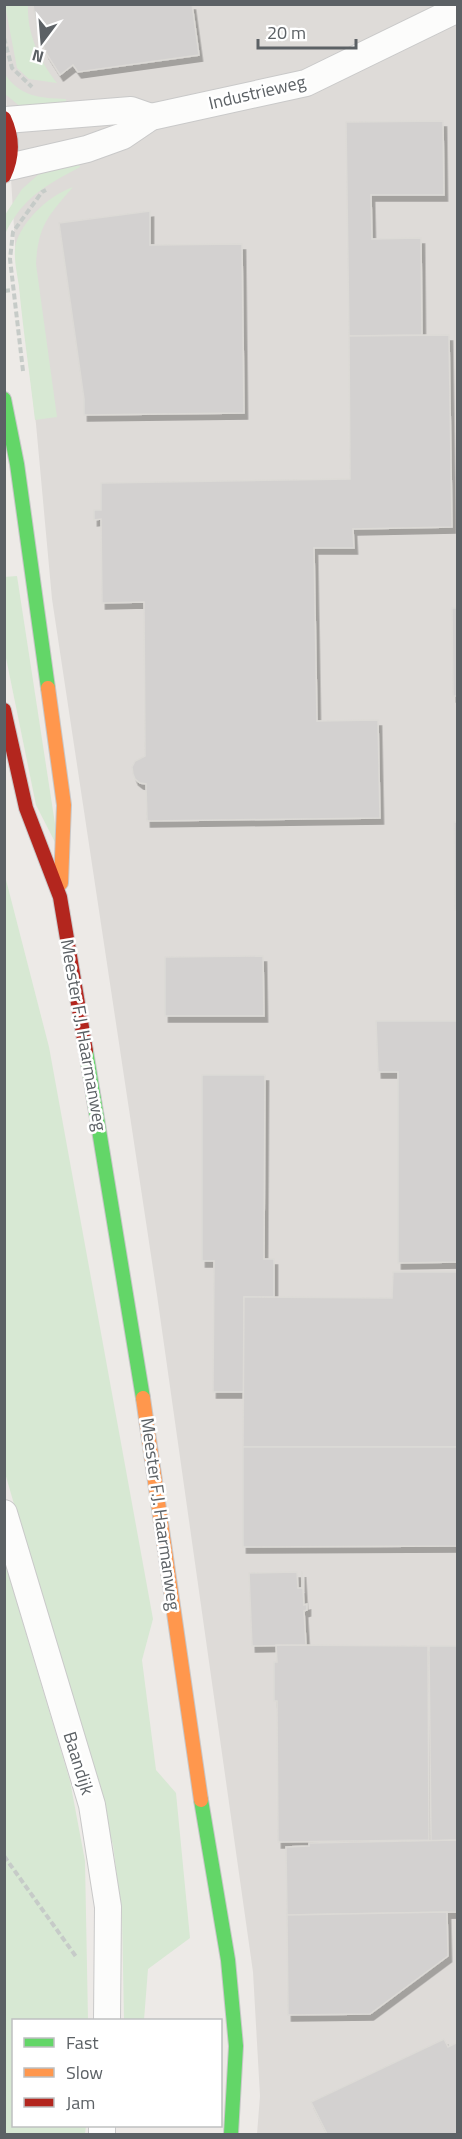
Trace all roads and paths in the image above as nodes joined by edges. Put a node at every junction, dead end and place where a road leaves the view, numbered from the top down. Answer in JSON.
{"nodes":[{"id":1,"x":458,"y":9,"type":"edge"},
{"id":2,"x":4,"y":38,"type":"edge"},
{"id":3,"x":41,"y":89,"type":"dead end"},
{"id":4,"x":151,"y":117,"type":"junction"},
{"id":5,"x":5,"y":119,"type":"edge"},
{"id":6,"x":7,"y":172,"type":"edge"},
{"id":7,"x":52,"y":187,"type":"dead end"},
{"id":8,"x":13,"y":290,"type":"junction"},
{"id":9,"x":4,"y":291,"type":"edge"},
{"id":10,"x":23,"y":372,"type":"dead end"},
{"id":11,"x":4,"y":399,"type":"edge"},
{"id":12,"x":11,"y":465,"type":"edge"},
{"id":13,"x":4,"y":710,"type":"edge"},
{"id":14,"x":60,"y":897,"type":"junction"},
{"id":15,"x":4,"y":1513,"type":"edge"},
{"id":16,"x":4,"y":1856,"type":"edge"},
{"id":17,"x":109,"y":1987,"type":"junction"},
{"id":18,"x":107,"y":2019,"type":"edge"},
{"id":19,"x":231,"y":2134,"type":"edge"}],
"edges":[{"from":1,"to":4,"type":"street","name":"Industrieweg"},
{"from":2,"to":3,"type":"path"},
{"from":4,"to":5,"type":"street","name":"Industrieweg"},
{"from":4,"to":6,"type":"street","name":"Industrieweg"},
{"from":5,"to":6,"type":"main road"},
{"from":7,"to":8,"type":"path"},
{"from":8,"to":9,"type":"path"},
{"from":8,"to":10,"type":"path"},
{"from":11,"to":12,"type":"main road","name":"Meester F.J. Haarmanweg"},
{"from":12,"to":14,"type":"main road","name":"Meester F.J. Haarmanweg"},
{"from":13,"to":14,"type":"main road","name":"Meester F.J. Haarmanweg"},
{"from":14,"to":19,"type":"main road","name":"Meester F.J. Haarmanweg"},
{"from":15,"to":17,"type":"street","name":"Baandijk"},
{"from":16,"to":17,"type":"path"},
{"from":17,"to":18,"type":"street","name":"Baandijk"}]}
